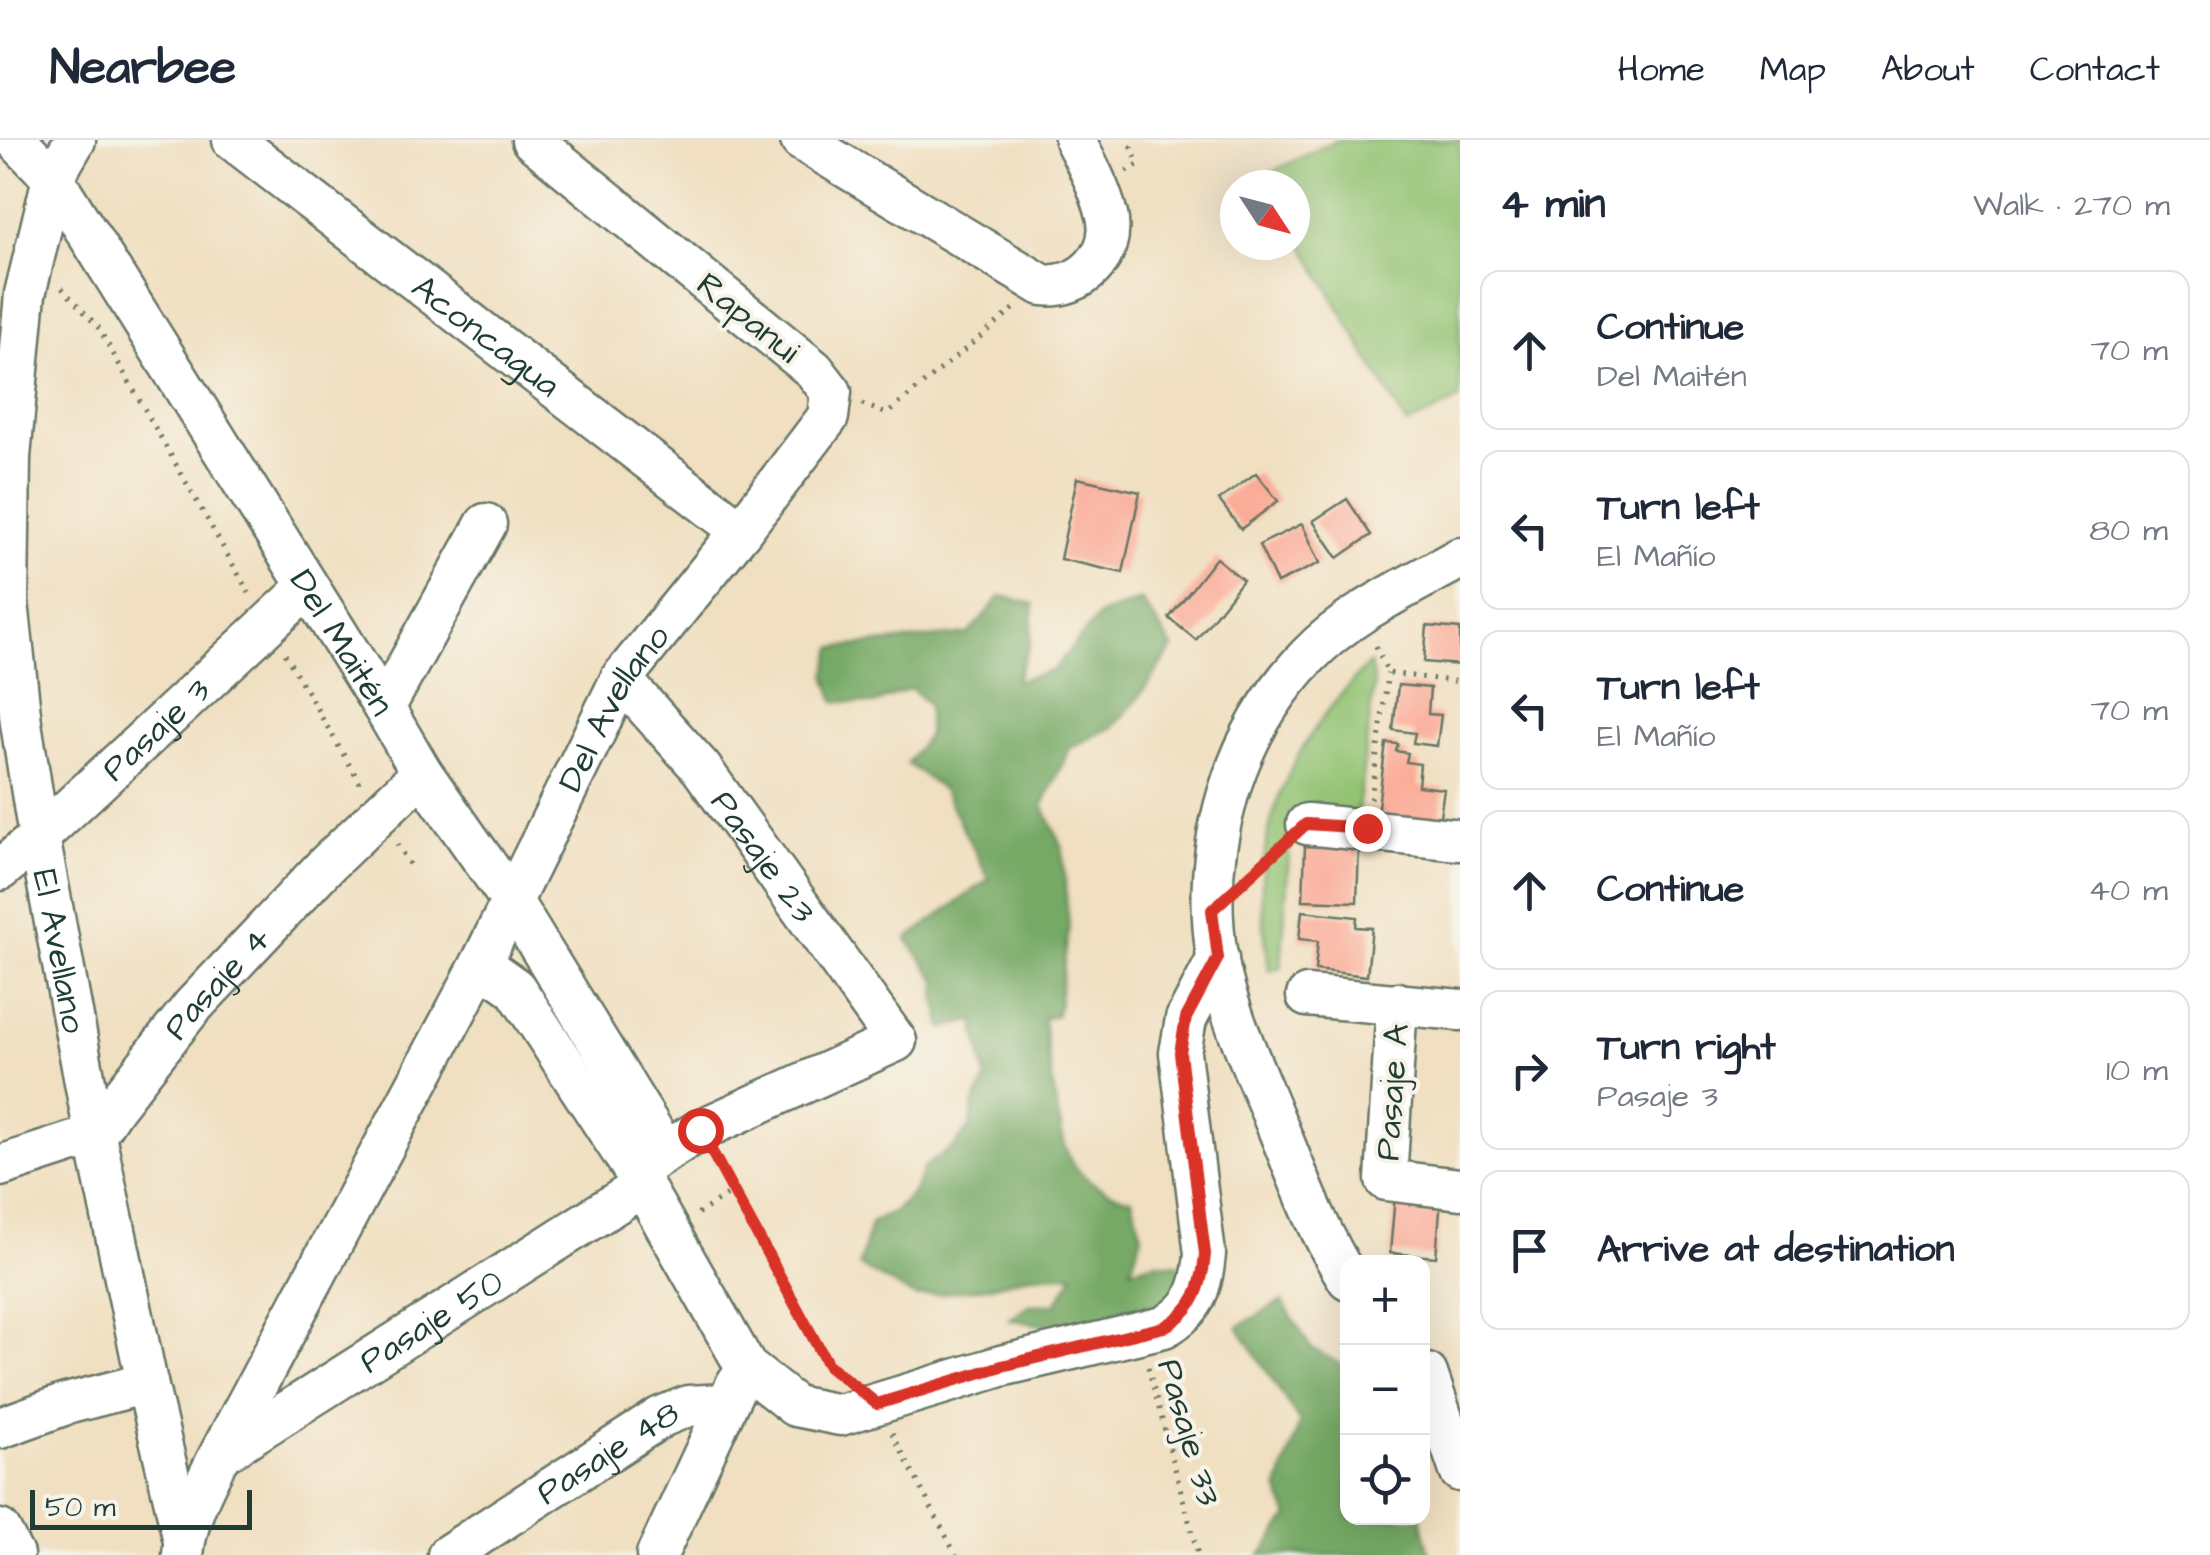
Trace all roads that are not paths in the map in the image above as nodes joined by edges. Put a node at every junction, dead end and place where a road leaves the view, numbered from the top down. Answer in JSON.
{"nodes":[{"id":1,"x":16,"y":140,"type":"edge"},
{"id":2,"x":75,"y":140,"type":"edge"},
{"id":3,"x":233,"y":140,"type":"edge"},
{"id":4,"x":532,"y":140,"type":"edge"},
{"id":5,"x":800,"y":140,"type":"edge"},
{"id":6,"x":1075,"y":140,"type":"edge"},
{"id":7,"x":53,"y":178,"type":"junction"},
{"id":8,"x":20,"y":284,"type":"edge"},
{"id":9,"x":486,"y":524,"type":"dead end"},
{"id":10,"x":741,"y":530,"type":"junction"},
{"id":11,"x":1460,"y":558,"type":"edge"},
{"id":12,"x":308,"y":586,"type":"junction"},
{"id":13,"x":4,"y":604,"type":"edge"},
{"id":14,"x":621,"y":679,"type":"junction"},
{"id":15,"x":384,"y":708,"type":"junction"},
{"id":16,"x":422,"y":773,"type":"junction"},
{"id":17,"x":1306,"y":824,"type":"road end"},
{"id":18,"x":39,"y":837,"type":"junction"},
{"id":19,"x":1460,"y":840,"type":"edge"},
{"id":20,"x":0,"y":870,"type":"edge"},
{"id":21,"x":511,"y":900,"type":"junction"},
{"id":22,"x":1218,"y":958,"type":"junction"},
{"id":23,"x":482,"y":964,"type":"junction"},
{"id":24,"x":1308,"y":996,"type":"dead end"},
{"id":25,"x":1396,"y":1003,"type":"junction"},
{"id":26,"x":1460,"y":1010,"type":"edge"},
{"id":27,"x":896,"y":1041,"type":"joint"},
{"id":28,"x":95,"y":1135,"type":"junction"},
{"id":29,"x":0,"y":1166,"type":"edge"},
{"id":30,"x":647,"y":1170,"type":"junction"},
{"id":31,"x":1460,"y":1188,"type":"edge"},
{"id":32,"x":1340,"y":1264,"type":"edge"},
{"id":33,"x":746,"y":1367,"type":"junction"},
{"id":34,"x":1430,"y":1376,"type":"edge"},
{"id":35,"x":146,"y":1382,"type":"junction"},
{"id":36,"x":1430,"y":1386,"type":"edge"},
{"id":37,"x":1460,"y":1398,"type":"edge"},
{"id":38,"x":726,"y":1404,"type":"junction"},
{"id":39,"x":0,"y":1428,"type":"edge"},
{"id":40,"x":220,"y":1454,"type":"junction"},
{"id":41,"x":1460,"y":1471,"type":"edge"},
{"id":42,"x":0,"y":1530,"type":"edge"},
{"id":43,"x":184,"y":1548,"type":"edge"},
{"id":44,"x":13,"y":1555,"type":"edge"},
{"id":45,"x":448,"y":1555,"type":"edge"},
{"id":46,"x":656,"y":1555,"type":"edge"}],
"edges":[{"from":1,"to":7,"type":"street","name":"Del Maitén"},
{"from":2,"to":7,"type":"street","name":"El Avellano"},
{"from":3,"to":10,"type":"street","name":"Aconcagua"},
{"from":4,"to":10,"type":"street","name":"Rapanui"},
{"from":5,"to":6,"type":"street"},
{"from":7,"to":8,"type":"street","name":"El Avellano"},
{"from":7,"to":12,"type":"street","name":"Del Maitén"},
{"from":8,"to":13,"type":"street","name":"El Avellano"},
{"from":9,"to":15,"type":"street"},
{"from":10,"to":14,"type":"street","name":"Del Avellano"},
{"from":11,"to":22,"type":"street"},
{"from":12,"to":15,"type":"street","name":"Del Maitén"},
{"from":12,"to":18,"type":"street","name":"Pasaje 3"},
{"from":13,"to":18,"type":"street","name":"El Avellano"},
{"from":14,"to":21,"type":"street","name":"Del Avellano"},
{"from":14,"to":27,"type":"street","name":"Pasaje 23"},
{"from":15,"to":16,"type":"street","name":"Del Maitén"},
{"from":16,"to":21,"type":"street","name":"Del Maitén"},
{"from":16,"to":28,"type":"street","name":"Pasaje 4"},
{"from":17,"to":19,"type":"street"},
{"from":18,"to":20,"type":"street","name":"Pasaje 3"},
{"from":18,"to":28,"type":"street","name":"El Avellano"},
{"from":21,"to":23,"type":"street","name":"El Avellano"},
{"from":21,"to":30,"type":"street","name":"Del Maitén"},
{"from":22,"to":32,"type":"street"},
{"from":22,"to":33,"type":"street"},
{"from":23,"to":30,"type":"street","name":"Del Maitén"},
{"from":23,"to":40,"type":"street","name":"El Avellano"},
{"from":24,"to":25,"type":"street"},
{"from":25,"to":26,"type":"street"},
{"from":25,"to":31,"type":"street","name":"Pasaje A"},
{"from":27,"to":30,"type":"street","name":"Pasaje 50"},
{"from":28,"to":29,"type":"street"},
{"from":28,"to":35,"type":"street","name":"El Avellano"},
{"from":30,"to":33,"type":"street","name":"Del Maitén"},
{"from":30,"to":40,"type":"street","name":"Pasaje 50"},
{"from":33,"to":38,"type":"street"},
{"from":34,"to":37,"type":"street"},
{"from":35,"to":39,"type":"street"},
{"from":35,"to":43,"type":"street","name":"El Avellano"},
{"from":36,"to":41,"type":"street"},
{"from":38,"to":45,"type":"street","name":"Pasaje 48"},
{"from":38,"to":46,"type":"street"},
{"from":40,"to":43,"type":"street","name":"El Avellano"},
{"from":42,"to":44,"type":"street"}]}
